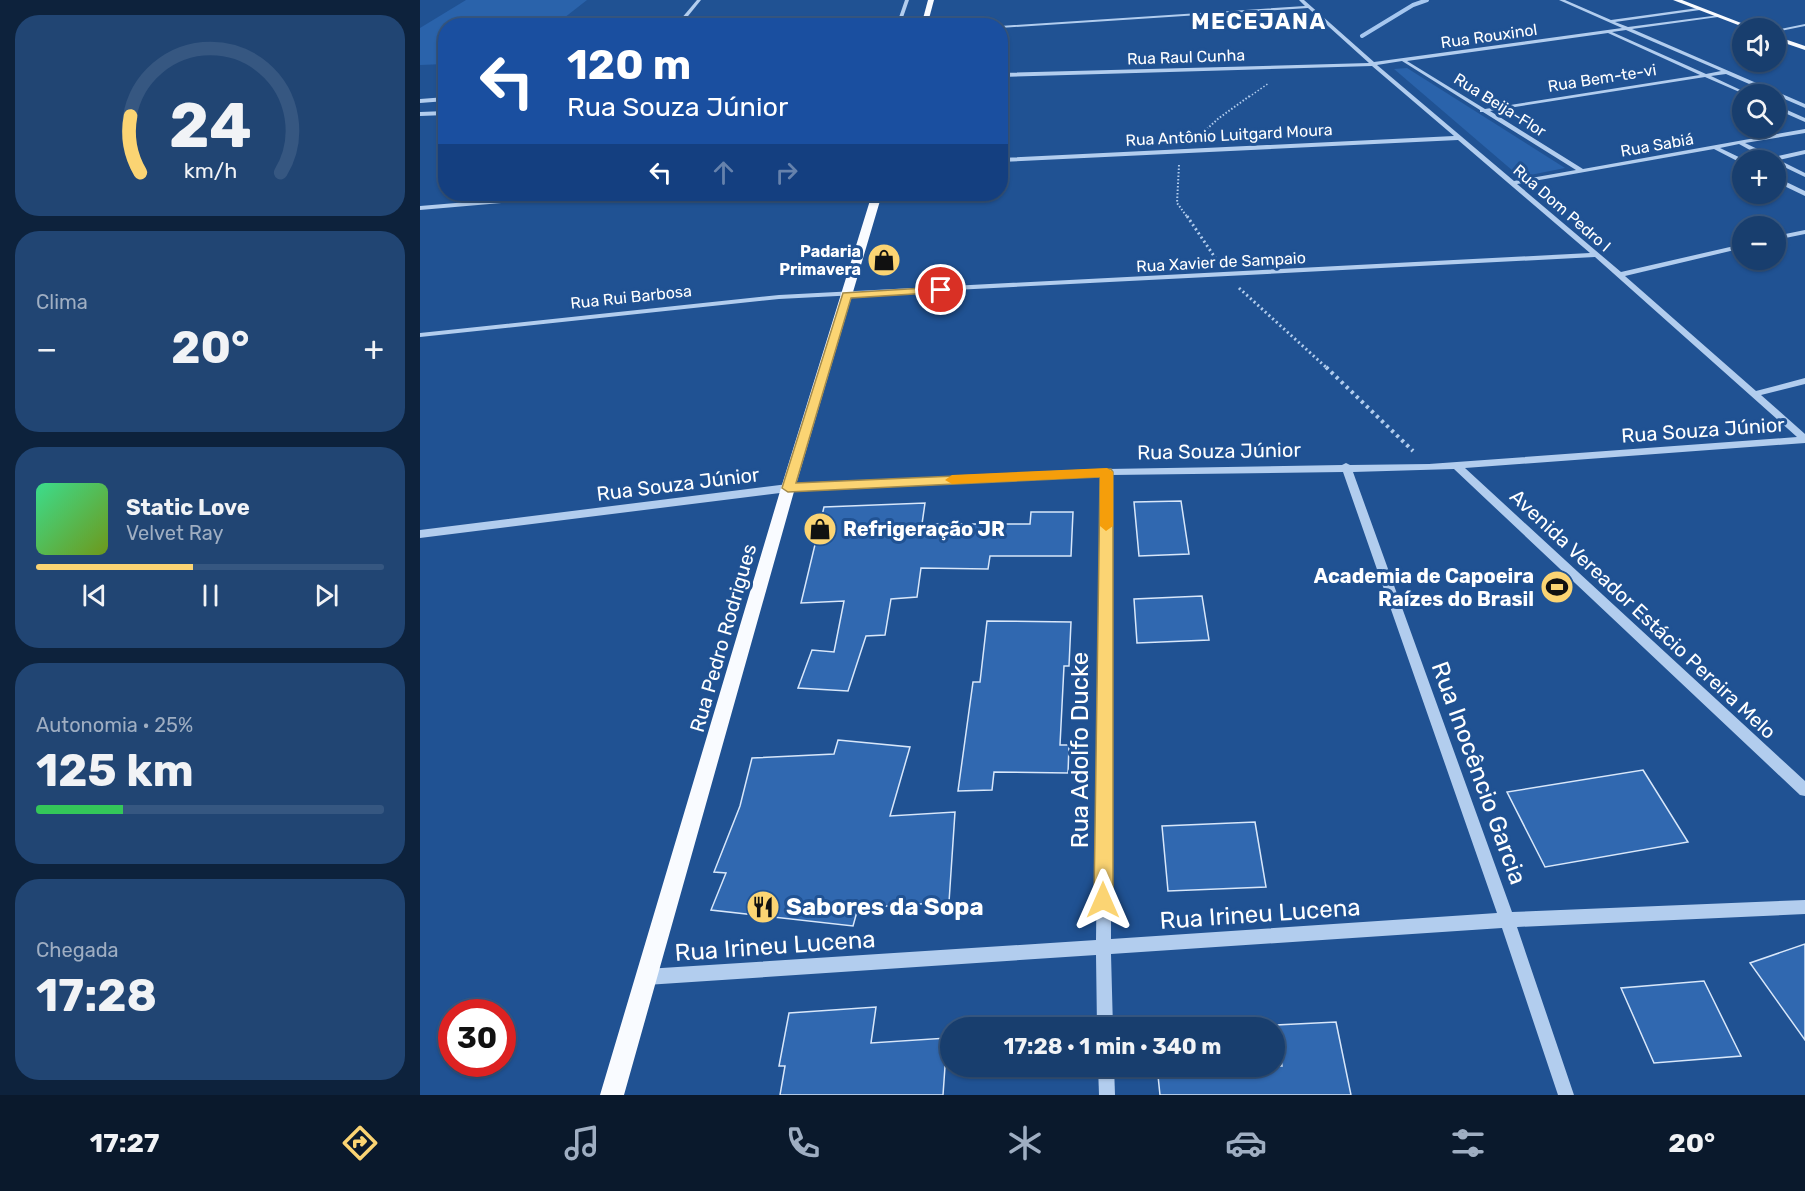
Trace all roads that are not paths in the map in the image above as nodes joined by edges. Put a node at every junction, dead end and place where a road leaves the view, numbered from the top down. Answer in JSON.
{"nodes":[{"id":1,"x":699,"y":0,"type":"edge"},
{"id":2,"x":907,"y":0,"type":"edge"},
{"id":3,"x":931,"y":0,"type":"edge"},
{"id":4,"x":1300,"y":0,"type":"edge"},
{"id":5,"x":1561,"y":0,"type":"edge"},
{"id":6,"x":1676,"y":0,"type":"edge"},
{"id":7,"x":1308,"y":7,"type":"junction"},
{"id":8,"x":1698,"y":9,"type":"junction"},
{"id":9,"x":1718,"y":16,"type":"junction"},
{"id":10,"x":684,"y":18,"type":"edge"},
{"id":11,"x":901,"y":18,"type":"edge"},
{"id":12,"x":926,"y":18,"type":"edge"},
{"id":13,"x":1610,"y":21,"type":"junction"},
{"id":14,"x":1732,"y":21,"type":"edge"},
{"id":15,"x":1805,"y":25,"type":"edge"},
{"id":16,"x":1008,"y":26,"type":"edge"},
{"id":17,"x":1786,"y":29,"type":"edge"},
{"id":18,"x":1630,"y":30,"type":"junction"},
{"id":19,"x":1609,"y":33,"type":"junction"},
{"id":20,"x":1786,"y":41,"type":"edge"},
{"id":21,"x":1805,"y":48,"type":"edge"},
{"id":22,"x":1404,"y":61,"type":"junction"},
{"id":23,"x":1373,"y":64,"type":"junction"},
{"id":24,"x":1727,"y":72,"type":"junction"},
{"id":25,"x":1008,"y":75,"type":"edge"},
{"id":26,"x":1705,"y":76,"type":"junction"},
{"id":27,"x":1732,"y":88,"type":"edge"},
{"id":28,"x":438,"y":100,"type":"edge"},
{"id":29,"x":420,"y":101,"type":"edge"},
{"id":30,"x":1805,"y":106,"type":"edge"},
{"id":31,"x":1482,"y":111,"type":"junction"},
{"id":32,"x":1786,"y":111,"type":"edge"},
{"id":33,"x":438,"y":113,"type":"edge"},
{"id":34,"x":420,"y":114,"type":"edge"},
{"id":35,"x":1805,"y":120,"type":"edge"},
{"id":36,"x":1805,"y":131,"type":"edge"},
{"id":37,"x":1459,"y":138,"type":"junction"},
{"id":38,"x":1742,"y":144,"type":"junction"},
{"id":39,"x":1717,"y":148,"type":"junction"},
{"id":40,"x":1753,"y":150,"type":"edge"},
{"id":41,"x":1805,"y":153,"type":"edge"},
{"id":42,"x":1732,"y":156,"type":"edge"},
{"id":43,"x":1786,"y":157,"type":"edge"},
{"id":44,"x":1008,"y":160,"type":"edge"},
{"id":45,"x":1786,"y":167,"type":"edge"},
{"id":46,"x":1582,"y":171,"type":"junction"},
{"id":47,"x":1805,"y":175,"type":"edge"},
{"id":48,"x":1513,"y":183,"type":"junction"},
{"id":49,"x":1786,"y":184,"type":"edge"},
{"id":50,"x":1805,"y":194,"type":"edge"},
{"id":51,"x":504,"y":201,"type":"edge"},
{"id":52,"x":875,"y":201,"type":"edge"},
{"id":53,"x":492,"y":202,"type":"joint"},
{"id":54,"x":420,"y":208,"type":"edge"},
{"id":55,"x":1805,"y":232,"type":"edge"},
{"id":56,"x":1786,"y":236,"type":"edge"},
{"id":57,"x":1732,"y":249,"type":"edge"},
{"id":58,"x":1597,"y":255,"type":"junction"},
{"id":59,"x":1620,"y":275,"type":"junction"},
{"id":60,"x":846,"y":295,"type":"junction"},
{"id":61,"x":420,"y":335,"type":"edge"},
{"id":62,"x":1805,"y":381,"type":"edge"},
{"id":63,"x":1755,"y":394,"type":"junction"},
{"id":64,"x":1805,"y":440,"type":"edge"},
{"id":65,"x":1456,"y":465,"type":"junction"},
{"id":66,"x":1346,"y":466,"type":"junction"},
{"id":67,"x":1107,"y":472,"type":"junction"},
{"id":68,"x":788,"y":488,"type":"junction"},
{"id":69,"x":420,"y":534,"type":"edge"},
{"id":70,"x":1805,"y":790,"type":"edge"},
{"id":71,"x":1805,"y":907,"type":"edge"},
{"id":72,"x":1507,"y":920,"type":"junction"},
{"id":73,"x":1103,"y":947,"type":"junction"},
{"id":74,"x":646,"y":976,"type":"junction"},
{"id":75,"x":1105,"y":1017,"type":"edge"},
{"id":76,"x":1106,"y":1077,"type":"edge"},
{"id":77,"x":612,"y":1095,"type":"edge"},
{"id":78,"x":1107,"y":1095,"type":"edge"},
{"id":79,"x":1566,"y":1095,"type":"edge"}],
"edges":[{"from":1,"to":10,"type":"street"},
{"from":2,"to":11,"type":"street"},
{"from":3,"to":12,"type":"main road"},
{"from":4,"to":7,"type":"street","name":"Rua Dom Pedro I"},
{"from":5,"to":13,"type":"street"},
{"from":6,"to":8,"type":"main road"},
{"from":7,"to":16,"type":"street"},
{"from":7,"to":23,"type":"street","name":"Rua Dom Pedro I"},
{"from":8,"to":9,"type":"main road"},
{"from":8,"to":13,"type":"street"},
{"from":9,"to":14,"type":"main road"},
{"from":9,"to":18,"type":"street","name":"Rua Rouxinol"},
{"from":13,"to":18,"type":"street"},
{"from":13,"to":19,"type":"street"},
{"from":15,"to":17,"type":"street"},
{"from":18,"to":19,"type":"street","name":"Rua Rouxinol"},
{"from":18,"to":24,"type":"street"},
{"from":19,"to":22,"type":"street","name":"Rua Rouxinol"},
{"from":19,"to":26,"type":"street"},
{"from":20,"to":21,"type":"main road"},
{"from":22,"to":23,"type":"street","name":"Rua Rouxinol"},
{"from":22,"to":31,"type":"street","name":"Rua Beija-Flor"},
{"from":23,"to":25,"type":"street","name":"Rua Raul Cunha"},
{"from":23,"to":37,"type":"street","name":"Rua Dom Pedro I"},
{"from":24,"to":26,"type":"street","name":"Rua Bem-te-vi"},
{"from":24,"to":30,"type":"street"},
{"from":26,"to":27,"type":"street"},
{"from":26,"to":31,"type":"street","name":"Rua Bem-te-vi"},
{"from":28,"to":29,"type":"street"},
{"from":31,"to":46,"type":"street","name":"Rua Beija-Flor"},
{"from":32,"to":35,"type":"street"},
{"from":33,"to":34,"type":"street"},
{"from":36,"to":38,"type":"street","name":"Rua Sabiá"},
{"from":37,"to":44,"type":"street","name":"Rua Antônio Luitgard Moura"},
{"from":37,"to":48,"type":"street","name":"Rua Dom Pedro I"},
{"from":38,"to":39,"type":"street","name":"Rua Sabiá"},
{"from":38,"to":40,"type":"street"},
{"from":39,"to":42,"type":"street"},
{"from":39,"to":46,"type":"street","name":"Rua Sabiá"},
{"from":41,"to":43,"type":"street"},
{"from":45,"to":47,"type":"street"},
{"from":46,"to":48,"type":"street","name":"Rua Sabiá"},
{"from":48,"to":58,"type":"street","name":"Rua Dom Pedro I"},
{"from":49,"to":50,"type":"street"},
{"from":51,"to":53,"type":"street"},
{"from":52,"to":60,"type":"main road","name":"Rua Pedro Rodrigues"},
{"from":53,"to":54,"type":"street"},
{"from":55,"to":56,"type":"street"},
{"from":57,"to":59,"type":"street"},
{"from":58,"to":59,"type":"street","name":"Rua Dom Pedro I"},
{"from":58,"to":60,"type":"street","name":"Rua Xavier de Sampaio"},
{"from":59,"to":63,"type":"street","name":"Rua Dom Pedro I"},
{"from":60,"to":61,"type":"street","name":"Rua Rui Barbosa"},
{"from":60,"to":68,"type":"main road","name":"Rua Pedro Rodrigues"},
{"from":62,"to":63,"type":"street"},
{"from":63,"to":64,"type":"street","name":"Rua Dom Pedro I"},
{"from":64,"to":65,"type":"street","name":"Rua Souza Júnior"},
{"from":65,"to":66,"type":"street","name":"Rua Souza Júnior"},
{"from":65,"to":70,"type":"street","name":"Avenida Vereador Estácio Pereira Melo"},
{"from":66,"to":67,"type":"street","name":"Rua Souza Júnior"},
{"from":66,"to":72,"type":"street","name":"Rua Inocêncio Garcia"},
{"from":67,"to":68,"type":"street","name":"Rua Souza Júnior"},
{"from":67,"to":73,"type":"street","name":"Rua Adolfo Ducke"},
{"from":68,"to":69,"type":"street","name":"Rua Souza Júnior"},
{"from":68,"to":74,"type":"main road","name":"Rua Pedro Rodrigues"},
{"from":71,"to":72,"type":"street","name":"Rua Irineu Lucena"},
{"from":72,"to":73,"type":"street","name":"Rua Irineu Lucena"},
{"from":72,"to":79,"type":"street","name":"Rua Inocêncio Garcia"},
{"from":73,"to":74,"type":"street","name":"Rua Irineu Lucena"},
{"from":73,"to":75,"type":"street","name":"Rua Adolfo Ducke"},
{"from":74,"to":77,"type":"main road","name":"Rua Pedro Rodrigues"},
{"from":76,"to":78,"type":"street"}]}
